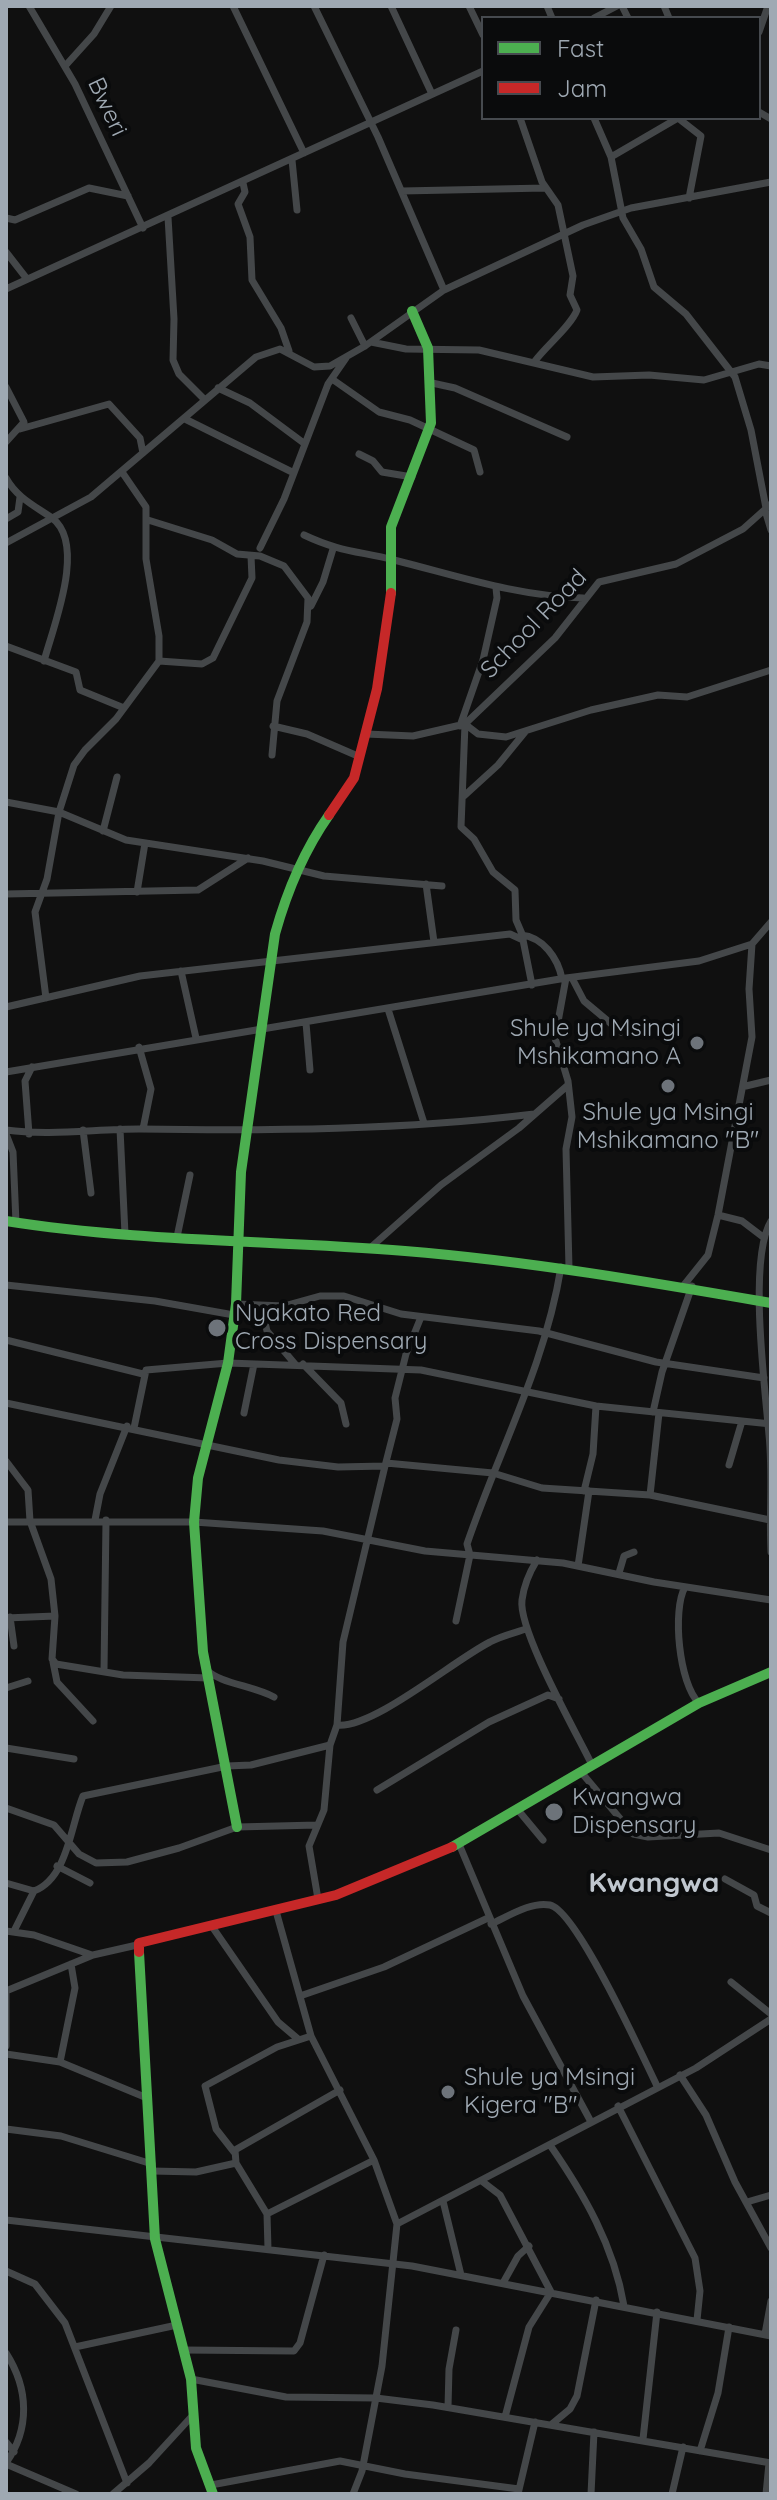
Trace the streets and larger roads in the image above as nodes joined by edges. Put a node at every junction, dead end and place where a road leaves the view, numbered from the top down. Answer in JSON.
{"nodes":[{"id":1,"x":29,"y":6,"type":"edge"},
{"id":2,"x":111,"y":6,"type":"edge"},
{"id":3,"x":233,"y":6,"type":"edge"},
{"id":4,"x":314,"y":6,"type":"edge"},
{"id":5,"x":391,"y":6,"type":"edge"},
{"id":6,"x":469,"y":6,"type":"edge"},
{"id":7,"x":620,"y":6,"type":"edge"},
{"id":8,"x":768,"y":6,"type":"edge"},
{"id":9,"x":598,"y":16,"type":"edge"},
{"id":10,"x":761,"y":26,"type":"edge"},
{"id":11,"x":481,"y":31,"type":"edge"},
{"id":12,"x":66,"y":65,"type":"junction"},
{"id":13,"x":481,"y":72,"type":"edge"},
{"id":14,"x":432,"y":94,"type":"junction"},
{"id":15,"x":521,"y":120,"type":"edge"},
{"id":16,"x":595,"y":120,"type":"edge"},
{"id":17,"x":675,"y":120,"type":"edge"},
{"id":18,"x":681,"y":120,"type":"edge"},
{"id":19,"x":370,"y":123,"type":"junction"},
{"id":20,"x":304,"y":153,"type":"junction"},
{"id":21,"x":611,"y":157,"type":"junction"},
{"id":22,"x":292,"y":160,"type":"junction"},
{"id":23,"x":770,"y":181,"type":"edge"},
{"id":24,"x":243,"y":183,"type":"junction"},
{"id":25,"x":545,"y":188,"type":"junction"},
{"id":26,"x":402,"y":191,"type":"junction"},
{"id":27,"x":128,"y":196,"type":"junction"},
{"id":28,"x":689,"y":198,"type":"junction"},
{"id":29,"x":297,"y":210,"type":"dead end"},
{"id":30,"x":621,"y":211,"type":"junction"},
{"id":31,"x":168,"y":217,"type":"junction"},
{"id":32,"x":6,"y":218,"type":"edge"},
{"id":33,"x":143,"y":228,"type":"junction"},
{"id":34,"x":564,"y":233,"type":"junction"},
{"id":35,"x":6,"y":252,"type":"edge"},
{"id":36,"x":27,"y":279,"type":"junction"},
{"id":37,"x":6,"y":289,"type":"edge"},
{"id":38,"x":444,"y":290,"type":"junction"},
{"id":39,"x":412,"y":311,"type":"junction"},
{"id":40,"x":351,"y":318,"type":"dead end"},
{"id":41,"x":368,"y":344,"type":"junction"},
{"id":42,"x":428,"y":348,"type":"junction"},
{"id":43,"x":289,"y":351,"type":"junction"},
{"id":44,"x":347,"y":358,"type":"junction"},
{"id":45,"x":535,"y":361,"type":"junction"},
{"id":46,"x":771,"y":366,"type":"edge"},
{"id":47,"x":733,"y":373,"type":"junction"},
{"id":48,"x":332,"y":379,"type":"junction"},
{"id":49,"x":432,"y":383,"type":"junction"},
{"id":50,"x":6,"y":387,"type":"edge"},
{"id":51,"x":218,"y":388,"type":"junction"},
{"id":52,"x":205,"y":400,"type":"junction"},
{"id":53,"x":185,"y":419,"type":"junction"},
{"id":54,"x":20,"y":429,"type":"junction"},
{"id":55,"x":429,"y":429,"type":"junction"},
{"id":56,"x":567,"y":437,"type":"dead end"},
{"id":57,"x":6,"y":442,"type":"edge"},
{"id":58,"x":305,"y":444,"type":"junction"},
{"id":59,"x":143,"y":453,"type":"junction"},
{"id":60,"x":359,"y":454,"type":"dead end"},
{"id":61,"x":122,"y":472,"type":"junction"},
{"id":62,"x":480,"y":472,"type":"dead end"},
{"id":63,"x":294,"y":473,"type":"junction"},
{"id":64,"x":412,"y":477,"type":"junction"},
{"id":65,"x":6,"y":478,"type":"edge"},
{"id":66,"x":20,"y":497,"type":"junction"},
{"id":67,"x":767,"y":507,"type":"edge"},
{"id":68,"x":52,"y":518,"type":"junction"},
{"id":69,"x":6,"y":519,"type":"edge"},
{"id":70,"x":148,"y":520,"type":"junction"},
{"id":71,"x":771,"y":530,"type":"edge"},
{"id":72,"x":304,"y":535,"type":"dead end"},
{"id":73,"x":6,"y":543,"type":"edge"},
{"id":74,"x":260,"y":548,"type":"dead end"},
{"id":75,"x":333,"y":549,"type":"junction"},
{"id":76,"x":251,"y":556,"type":"junction"},
{"id":77,"x":393,"y":560,"type":"junction"},
{"id":78,"x":496,"y":588,"type":"junction"},
{"id":79,"x":583,"y":598,"type":"junction"},
{"id":80,"x":310,"y":606,"type":"junction"},
{"id":81,"x":6,"y":646,"type":"edge"},
{"id":82,"x":44,"y":661,"type":"junction"},
{"id":83,"x":159,"y":661,"type":"junction"},
{"id":84,"x":771,"y":670,"type":"edge"},
{"id":85,"x":124,"y":708,"type":"junction"},
{"id":86,"x":462,"y":725,"type":"junction"},
{"id":87,"x":273,"y":726,"type":"junction"},
{"id":88,"x":525,"y":732,"type":"junction"},
{"id":89,"x":366,"y":734,"type":"junction"},
{"id":90,"x":272,"y":755,"type":"dead end"},
{"id":91,"x":360,"y":757,"type":"junction"},
{"id":92,"x":117,"y":777,"type":"dead end"},
{"id":93,"x":464,"y":796,"type":"junction"},
{"id":94,"x":6,"y":802,"type":"edge"},
{"id":95,"x":59,"y":812,"type":"junction"},
{"id":96,"x":103,"y":831,"type":"junction"},
{"id":97,"x":145,"y":843,"type":"junction"},
{"id":98,"x":248,"y":858,"type":"junction"},
{"id":99,"x":298,"y":868,"type":"junction"},
{"id":100,"x":426,"y":884,"type":"junction"},
{"id":101,"x":442,"y":886,"type":"dead end"},
{"id":102,"x":41,"y":892,"type":"junction"},
{"id":103,"x":137,"y":892,"type":"junction"},
{"id":104,"x":6,"y":894,"type":"edge"},
{"id":105,"x":771,"y":922,"type":"edge"},
{"id":106,"x":520,"y":935,"type":"junction"},
{"id":107,"x":434,"y":942,"type":"junction"},
{"id":108,"x":752,"y":944,"type":"junction"},
{"id":109,"x":270,"y":961,"type":"junction"},
{"id":110,"x":181,"y":971,"type":"junction"},
{"id":111,"x":567,"y":978,"type":"junction"},
{"id":112,"x":532,"y":985,"type":"junction"},
{"id":113,"x":46,"y":998,"type":"junction"},
{"id":114,"x":6,"y":1007,"type":"edge"},
{"id":115,"x":388,"y":1009,"type":"junction"},
{"id":116,"x":306,"y":1023,"type":"junction"},
{"id":117,"x":259,"y":1029,"type":"junction"},
{"id":118,"x":621,"y":1032,"type":"dead end"},
{"id":119,"x":196,"y":1038,"type":"junction"},
{"id":120,"x":139,"y":1047,"type":"junction"},
{"id":121,"x":33,"y":1066,"type":"junction"},
{"id":122,"x":310,"y":1070,"type":"dead end"},
{"id":123,"x":6,"y":1072,"type":"edge"},
{"id":124,"x":771,"y":1080,"type":"edge"},
{"id":125,"x":568,"y":1085,"type":"junction"},
{"id":126,"x":746,"y":1086,"type":"junction"},
{"id":127,"x":534,"y":1114,"type":"junction"},
{"id":128,"x":424,"y":1123,"type":"junction"},
{"id":129,"x":120,"y":1129,"type":"junction"},
{"id":130,"x":143,"y":1129,"type":"junction"},
{"id":131,"x":248,"y":1129,"type":"junction"},
{"id":132,"x":83,"y":1130,"type":"junction"},
{"id":133,"x":6,"y":1132,"type":"edge"},
{"id":134,"x":29,"y":1134,"type":"junction"},
{"id":135,"x":190,"y":1175,"type":"dead end"},
{"id":136,"x":91,"y":1193,"type":"dead end"},
{"id":137,"x":718,"y":1215,"type":"junction"},
{"id":138,"x":771,"y":1221,"type":"edge"},
{"id":139,"x":11,"y":1222,"type":"edge"},
{"id":140,"x":125,"y":1234,"type":"junction"},
{"id":141,"x":177,"y":1237,"type":"junction"},
{"id":142,"x":763,"y":1237,"type":"junction"},
{"id":143,"x":236,"y":1242,"type":"junction"},
{"id":144,"x":368,"y":1249,"type":"junction"},
{"id":145,"x":565,"y":1267,"type":"junction"},
{"id":146,"x":6,"y":1285,"type":"edge"},
{"id":147,"x":688,"y":1286,"type":"junction"},
{"id":148,"x":766,"y":1302,"type":"edge"},
{"id":149,"x":261,"y":1306,"type":"junction"},
{"id":150,"x":235,"y":1309,"type":"junction"},
{"id":151,"x":421,"y":1317,"type":"junction"},
{"id":152,"x":546,"y":1333,"type":"junction"},
{"id":153,"x":6,"y":1340,"type":"edge"},
{"id":154,"x":228,"y":1363,"type":"junction"},
{"id":155,"x":665,"y":1363,"type":"junction"},
{"id":156,"x":254,"y":1364,"type":"junction"},
{"id":157,"x":299,"y":1364,"type":"junction"},
{"id":158,"x":402,"y":1372,"type":"junction"},
{"id":159,"x":143,"y":1374,"type":"junction"},
{"id":160,"x":764,"y":1378,"type":"junction"},
{"id":161,"x":529,"y":1393,"type":"junction"},
{"id":162,"x":6,"y":1403,"type":"edge"},
{"id":163,"x":596,"y":1406,"type":"junction"},
{"id":164,"x":244,"y":1413,"type":"dead end"},
{"id":165,"x":656,"y":1413,"type":"junction"},
{"id":166,"x":742,"y":1421,"type":"junction"},
{"id":167,"x":346,"y":1424,"type":"dead end"},
{"id":168,"x":769,"y":1424,"type":"edge"},
{"id":169,"x":130,"y":1427,"type":"junction"},
{"id":170,"x":208,"y":1444,"type":"junction"},
{"id":171,"x":6,"y":1461,"type":"edge"},
{"id":172,"x":386,"y":1464,"type":"junction"},
{"id":173,"x":729,"y":1465,"type":"dead end"},
{"id":174,"x":493,"y":1473,"type":"junction"},
{"id":175,"x":587,"y":1491,"type":"junction"},
{"id":176,"x":650,"y":1495,"type":"junction"},
{"id":177,"x":95,"y":1520,"type":"junction"},
{"id":178,"x":106,"y":1520,"type":"junction"},
{"id":179,"x":770,"y":1520,"type":"edge"},
{"id":180,"x":30,"y":1521,"type":"junction"},
{"id":181,"x":6,"y":1522,"type":"edge"},
{"id":182,"x":194,"y":1522,"type":"junction"},
{"id":183,"x":365,"y":1540,"type":"junction"},
{"id":184,"x":634,"y":1552,"type":"dead end"},
{"id":185,"x":771,"y":1552,"type":"edge"},
{"id":186,"x":470,"y":1555,"type":"junction"},
{"id":187,"x":537,"y":1560,"type":"junction"},
{"id":188,"x":578,"y":1566,"type":"junction"},
{"id":189,"x":619,"y":1573,"type":"junction"},
{"id":190,"x":685,"y":1587,"type":"junction"},
{"id":191,"x":771,"y":1600,"type":"edge"},
{"id":192,"x":55,"y":1616,"type":"junction"},
{"id":193,"x":8,"y":1618,"type":"edge"},
{"id":194,"x":456,"y":1621,"type":"dead end"},
{"id":195,"x":526,"y":1629,"type":"junction"},
{"id":196,"x":14,"y":1646,"type":"dead end"},
{"id":197,"x":52,"y":1659,"type":"junction"},
{"id":198,"x":104,"y":1671,"type":"junction"},
{"id":199,"x":771,"y":1672,"type":"edge"},
{"id":200,"x":207,"y":1674,"type":"junction"},
{"id":201,"x":28,"y":1681,"type":"dead end"},
{"id":202,"x":6,"y":1688,"type":"edge"},
{"id":203,"x":274,"y":1697,"type":"dead end"},
{"id":204,"x":559,"y":1699,"type":"junction"},
{"id":205,"x":699,"y":1703,"type":"junction"},
{"id":206,"x":93,"y":1721,"type":"dead end"},
{"id":207,"x":337,"y":1725,"type":"junction"},
{"id":208,"x":330,"y":1745,"type":"junction"},
{"id":209,"x":6,"y":1748,"type":"edge"},
{"id":210,"x":74,"y":1759,"type":"dead end"},
{"id":211,"x":592,"y":1765,"type":"junction"},
{"id":212,"x":227,"y":1766,"type":"junction"},
{"id":213,"x":581,"y":1772,"type":"junction"},
{"id":214,"x":377,"y":1790,"type":"dead end"},
{"id":215,"x":6,"y":1808,"type":"edge"},
{"id":216,"x":518,"y":1810,"type":"junction"},
{"id":217,"x":317,"y":1825,"type":"junction"},
{"id":218,"x":237,"y":1827,"type":"junction"},
{"id":219,"x":69,"y":1840,"type":"junction"},
{"id":220,"x":543,"y":1840,"type":"dead end"},
{"id":221,"x":459,"y":1844,"type":"junction"},
{"id":222,"x":771,"y":1850,"type":"edge"},
{"id":223,"x":57,"y":1866,"type":"junction"},
{"id":224,"x":725,"y":1879,"type":"dead end"},
{"id":225,"x":6,"y":1883,"type":"edge"},
{"id":226,"x":90,"y":1883,"type":"dead end"},
{"id":227,"x":34,"y":1891,"type":"junction"},
{"id":228,"x":318,"y":1899,"type":"junction"},
{"id":229,"x":276,"y":1911,"type":"junction"},
{"id":230,"x":771,"y":1913,"type":"edge"},
{"id":231,"x":489,"y":1921,"type":"junction"},
{"id":232,"x":211,"y":1925,"type":"junction"},
{"id":233,"x":10,"y":1931,"type":"edge"},
{"id":234,"x":137,"y":1945,"type":"junction"},
{"id":235,"x":93,"y":1955,"type":"junction"},
{"id":236,"x":71,"y":1964,"type":"junction"},
{"id":237,"x":731,"y":1982,"type":"dead end"},
{"id":238,"x":300,"y":1996,"type":"junction"},
{"id":239,"x":771,"y":2016,"type":"edge"},
{"id":240,"x":311,"y":2036,"type":"junction"},
{"id":241,"x":298,"y":2039,"type":"junction"},
{"id":242,"x":6,"y":2046,"type":"edge"},
{"id":243,"x":6,"y":2054,"type":"edge"},
{"id":244,"x":60,"y":2062,"type":"junction"},
{"id":245,"x":680,"y":2075,"type":"junction"},
{"id":246,"x":657,"y":2086,"type":"junction"},
{"id":247,"x":340,"y":2090,"type":"junction"},
{"id":248,"x":147,"y":2098,"type":"junction"},
{"id":249,"x":618,"y":2106,"type":"junction"},
{"id":250,"x":590,"y":2120,"type":"junction"},
{"id":251,"x":6,"y":2129,"type":"edge"},
{"id":252,"x":550,"y":2145,"type":"junction"},
{"id":253,"x":234,"y":2152,"type":"junction"},
{"id":254,"x":374,"y":2160,"type":"junction"},
{"id":255,"x":236,"y":2163,"type":"junction"},
{"id":256,"x":152,"y":2168,"type":"junction"},
{"id":257,"x":502,"y":2172,"type":"junction"},
{"id":258,"x":483,"y":2182,"type":"junction"},
{"id":259,"x":771,"y":2195,"type":"edge"},
{"id":260,"x":502,"y":2198,"type":"junction"},
{"id":261,"x":443,"y":2201,"type":"junction"},
{"id":262,"x":747,"y":2202,"type":"junction"},
{"id":263,"x":267,"y":2214,"type":"junction"},
{"id":264,"x":6,"y":2220,"type":"edge"},
{"id":265,"x":397,"y":2224,"type":"junction"},
{"id":266,"x":155,"y":2239,"type":"junction"},
{"id":267,"x":529,"y":2246,"type":"junction"},
{"id":268,"x":771,"y":2248,"type":"edge"},
{"id":269,"x":268,"y":2249,"type":"junction"},
{"id":270,"x":324,"y":2255,"type":"junction"},
{"id":271,"x":395,"y":2264,"type":"junction"},
{"id":272,"x":6,"y":2271,"type":"edge"},
{"id":273,"x":461,"y":2275,"type":"junction"},
{"id":274,"x":503,"y":2283,"type":"junction"},
{"id":275,"x":551,"y":2292,"type":"junction"},
{"id":276,"x":596,"y":2300,"type":"junction"},
{"id":277,"x":771,"y":2301,"type":"edge"},
{"id":278,"x":624,"y":2306,"type":"junction"},
{"id":279,"x":657,"y":2312,"type":"junction"},
{"id":280,"x":697,"y":2320,"type":"junction"},
{"id":281,"x":177,"y":2325,"type":"junction"},
{"id":282,"x":729,"y":2327,"type":"junction"},
{"id":283,"x":456,"y":2330,"type":"dead end"},
{"id":284,"x":768,"y":2335,"type":"edge"},
{"id":285,"x":75,"y":2347,"type":"junction"},
{"id":286,"x":184,"y":2350,"type":"junction"},
{"id":287,"x":6,"y":2353,"type":"edge"},
{"id":288,"x":191,"y":2379,"type":"junction"},
{"id":289,"x":376,"y":2398,"type":"junction"},
{"id":290,"x":448,"y":2407,"type":"junction"},
{"id":291,"x":193,"y":2415,"type":"junction"},
{"id":292,"x":505,"y":2417,"type":"junction"},
{"id":293,"x":535,"y":2422,"type":"junction"},
{"id":294,"x":552,"y":2424,"type":"junction"},
{"id":295,"x":594,"y":2432,"type":"junction"},
{"id":296,"x":643,"y":2439,"type":"junction"},
{"id":297,"x":6,"y":2442,"type":"edge"},
{"id":298,"x":683,"y":2447,"type":"junction"},
{"id":299,"x":700,"y":2451,"type":"junction"},
{"id":300,"x":14,"y":2452,"type":"junction"},
{"id":301,"x":770,"y":2463,"type":"edge"},
{"id":302,"x":6,"y":2464,"type":"edge"},
{"id":303,"x":364,"y":2464,"type":"junction"},
{"id":304,"x":127,"y":2483,"type":"junction"},
{"id":305,"x":212,"y":2489,"type":"edge"},
{"id":306,"x":518,"y":2492,"type":"edge"},
{"id":307,"x":76,"y":2494,"type":"edge"},
{"id":308,"x":113,"y":2494,"type":"edge"},
{"id":309,"x":353,"y":2494,"type":"edge"},
{"id":310,"x":591,"y":2494,"type":"edge"},
{"id":311,"x":672,"y":2494,"type":"edge"},
{"id":312,"x":766,"y":2494,"type":"edge"}],
"edges":[{"from":1,"to":12,"type":"street","name":"Bweri"},
{"from":2,"to":12,"type":"street"},
{"from":3,"to":20,"type":"street"},
{"from":4,"to":19,"type":"street"},
{"from":5,"to":14,"type":"street"},
{"from":6,"to":11,"type":"street"},
{"from":7,"to":9,"type":"street"},
{"from":8,"to":10,"type":"street"},
{"from":12,"to":27,"type":"street","name":"Bweri"},
{"from":13,"to":14,"type":"street"},
{"from":14,"to":19,"type":"street"},
{"from":15,"to":25,"type":"street"},
{"from":16,"to":21,"type":"street"},
{"from":17,"to":21,"type":"street"},
{"from":18,"to":28,"type":"street"},
{"from":19,"to":20,"type":"street"},
{"from":19,"to":26,"type":"street"},
{"from":20,"to":22,"type":"street"},
{"from":21,"to":30,"type":"street"},
{"from":22,"to":24,"type":"street"},
{"from":22,"to":29,"type":"street"},
{"from":23,"to":28,"type":"street"},
{"from":24,"to":31,"type":"street"},
{"from":24,"to":43,"type":"street"},
{"from":25,"to":26,"type":"street"},
{"from":25,"to":34,"type":"street"},
{"from":26,"to":38,"type":"street"},
{"from":27,"to":32,"type":"street"},
{"from":27,"to":33,"type":"street","name":"Bweri"},
{"from":28,"to":30,"type":"street"},
{"from":30,"to":34,"type":"street"},
{"from":30,"to":47,"type":"street"},
{"from":31,"to":33,"type":"street"},
{"from":31,"to":52,"type":"street"},
{"from":33,"to":36,"type":"street"},
{"from":34,"to":38,"type":"street"},
{"from":34,"to":45,"type":"street"},
{"from":35,"to":36,"type":"street"},
{"from":36,"to":37,"type":"street"},
{"from":38,"to":39,"type":"street"},
{"from":39,"to":41,"type":"street"},
{"from":39,"to":42,"type":"street"},
{"from":40,"to":41,"type":"street"},
{"from":41,"to":42,"type":"street"},
{"from":41,"to":44,"type":"street"},
{"from":42,"to":45,"type":"street"},
{"from":42,"to":49,"type":"street"},
{"from":43,"to":44,"type":"street"},
{"from":43,"to":51,"type":"street"},
{"from":44,"to":48,"type":"street"},
{"from":45,"to":47,"type":"street"},
{"from":46,"to":47,"type":"street"},
{"from":47,"to":67,"type":"street"},
{"from":48,"to":55,"type":"street"},
{"from":48,"to":58,"type":"street"},
{"from":49,"to":55,"type":"street"},
{"from":49,"to":56,"type":"street"},
{"from":50,"to":54,"type":"street"},
{"from":51,"to":52,"type":"street"},
{"from":51,"to":58,"type":"street"},
{"from":52,"to":53,"type":"street"},
{"from":53,"to":59,"type":"street"},
{"from":53,"to":63,"type":"street"},
{"from":54,"to":57,"type":"street"},
{"from":54,"to":59,"type":"street"},
{"from":55,"to":62,"type":"street"},
{"from":55,"to":64,"type":"street"},
{"from":58,"to":63,"type":"street"},
{"from":59,"to":61,"type":"street"},
{"from":60,"to":64,"type":"street"},
{"from":61,"to":68,"type":"street"},
{"from":61,"to":70,"type":"street"},
{"from":63,"to":74,"type":"street"},
{"from":64,"to":77,"type":"street"},
{"from":65,"to":66,"type":"street"},
{"from":66,"to":68,"type":"street"},
{"from":66,"to":69,"type":"street"},
{"from":67,"to":71,"type":"street"},
{"from":67,"to":79,"type":"street","name":"School Road"},
{"from":68,"to":73,"type":"street"},
{"from":68,"to":82,"type":"street"},
{"from":70,"to":76,"type":"street"},
{"from":70,"to":83,"type":"street"},
{"from":72,"to":75,"type":"street"},
{"from":75,"to":77,"type":"street"},
{"from":75,"to":80,"type":"street"},
{"from":76,"to":80,"type":"street"},
{"from":76,"to":83,"type":"street"},
{"from":77,"to":78,"type":"street"},
{"from":77,"to":89,"type":"street"},
{"from":78,"to":79,"type":"street"},
{"from":78,"to":86,"type":"street"},
{"from":79,"to":86,"type":"street","name":"School Road"},
{"from":80,"to":87,"type":"street"},
{"from":81,"to":82,"type":"street"},
{"from":82,"to":85,"type":"street"},
{"from":83,"to":85,"type":"street"},
{"from":84,"to":88,"type":"street"},
{"from":85,"to":95,"type":"street"},
{"from":86,"to":88,"type":"street"},
{"from":86,"to":89,"type":"street"},
{"from":86,"to":93,"type":"street"},
{"from":87,"to":90,"type":"street"},
{"from":87,"to":91,"type":"street"},
{"from":88,"to":93,"type":"street"},
{"from":89,"to":91,"type":"street"},
{"from":91,"to":99,"type":"street"},
{"from":92,"to":96,"type":"street"},
{"from":93,"to":106,"type":"street"},
{"from":94,"to":95,"type":"street"},
{"from":95,"to":96,"type":"street"},
{"from":95,"to":102,"type":"street"},
{"from":96,"to":97,"type":"street"},
{"from":97,"to":98,"type":"street"},
{"from":97,"to":103,"type":"street"},
{"from":98,"to":99,"type":"street"},
{"from":98,"to":103,"type":"street"},
{"from":99,"to":100,"type":"street"},
{"from":99,"to":109,"type":"street"},
{"from":100,"to":101,"type":"street"},
{"from":100,"to":107,"type":"street"},
{"from":102,"to":103,"type":"street"},
{"from":102,"to":104,"type":"street"},
{"from":102,"to":113,"type":"street"},
{"from":105,"to":108,"type":"street"},
{"from":106,"to":107,"type":"street"},
{"from":106,"to":111,"type":"street"},
{"from":106,"to":112,"type":"street"},
{"from":107,"to":109,"type":"street"},
{"from":108,"to":111,"type":"street"},
{"from":108,"to":126,"type":"street"},
{"from":109,"to":110,"type":"street"},
{"from":109,"to":117,"type":"street"},
{"from":110,"to":113,"type":"street"},
{"from":110,"to":119,"type":"street"},
{"from":111,"to":112,"type":"street"},
{"from":111,"to":118,"type":"street"},
{"from":111,"to":125,"type":"street"},
{"from":112,"to":115,"type":"street"},
{"from":113,"to":114,"type":"street"},
{"from":115,"to":116,"type":"street"},
{"from":115,"to":128,"type":"street"},
{"from":116,"to":117,"type":"street"},
{"from":116,"to":122,"type":"street"},
{"from":117,"to":119,"type":"street"},
{"from":117,"to":131,"type":"street"},
{"from":119,"to":120,"type":"street"},
{"from":120,"to":121,"type":"street"},
{"from":120,"to":130,"type":"street"},
{"from":121,"to":123,"type":"street"},
{"from":121,"to":134,"type":"street"},
{"from":124,"to":126,"type":"street"},
{"from":125,"to":127,"type":"street"},
{"from":125,"to":145,"type":"street"},
{"from":126,"to":137,"type":"street"},
{"from":127,"to":128,"type":"street"},
{"from":127,"to":144,"type":"street"},
{"from":128,"to":131,"type":"street"},
{"from":129,"to":130,"type":"street"},
{"from":129,"to":132,"type":"street"},
{"from":129,"to":140,"type":"street"},
{"from":130,"to":131,"type":"street"},
{"from":131,"to":143,"type":"street"},
{"from":132,"to":134,"type":"street"},
{"from":132,"to":136,"type":"street"},
{"from":133,"to":134,"type":"street"},
{"from":133,"to":139,"type":"street"},
{"from":135,"to":141,"type":"street"},
{"from":137,"to":142,"type":"street"},
{"from":137,"to":147,"type":"street"},
{"from":138,"to":142,"type":"street"},
{"from":139,"to":140,"type":"street"},
{"from":140,"to":141,"type":"street"},
{"from":141,"to":143,"type":"street"},
{"from":142,"to":148,"type":"street"},
{"from":143,"to":144,"type":"street"},
{"from":143,"to":150,"type":"street"},
{"from":144,"to":145,"type":"street"},
{"from":145,"to":147,"type":"street"},
{"from":145,"to":152,"type":"street"},
{"from":146,"to":150,"type":"street"},
{"from":147,"to":148,"type":"street"},
{"from":147,"to":155,"type":"street"},
{"from":148,"to":160,"type":"street"},
{"from":149,"to":150,"type":"street"},
{"from":149,"to":151,"type":"street"},
{"from":149,"to":157,"type":"street"},
{"from":150,"to":154,"type":"street"},
{"from":151,"to":152,"type":"street"},
{"from":151,"to":158,"type":"street"},
{"from":152,"to":155,"type":"street"},
{"from":152,"to":161,"type":"street"},
{"from":153,"to":159,"type":"street"},
{"from":154,"to":156,"type":"street"},
{"from":154,"to":159,"type":"street"},
{"from":154,"to":170,"type":"street"},
{"from":155,"to":160,"type":"street"},
{"from":155,"to":165,"type":"street"},
{"from":156,"to":157,"type":"street"},
{"from":156,"to":164,"type":"street"},
{"from":157,"to":158,"type":"street"},
{"from":157,"to":167,"type":"street"},
{"from":158,"to":161,"type":"street"},
{"from":158,"to":172,"type":"street"},
{"from":159,"to":169,"type":"street"},
{"from":160,"to":168,"type":"street"},
{"from":161,"to":163,"type":"street"},
{"from":161,"to":174,"type":"street"},
{"from":162,"to":169,"type":"street"},
{"from":163,"to":165,"type":"street"},
{"from":163,"to":175,"type":"street"},
{"from":165,"to":166,"type":"street"},
{"from":165,"to":176,"type":"street"},
{"from":166,"to":168,"type":"street"},
{"from":166,"to":173,"type":"street"},
{"from":168,"to":179,"type":"street"},
{"from":169,"to":170,"type":"street"},
{"from":169,"to":177,"type":"street"},
{"from":170,"to":172,"type":"street"},
{"from":170,"to":182,"type":"street"},
{"from":171,"to":180,"type":"street"},
{"from":172,"to":174,"type":"street"},
{"from":172,"to":183,"type":"street"},
{"from":174,"to":175,"type":"street"},
{"from":174,"to":186,"type":"street"},
{"from":175,"to":176,"type":"street"},
{"from":175,"to":188,"type":"street"},
{"from":176,"to":179,"type":"street"},
{"from":177,"to":178,"type":"street"},
{"from":177,"to":180,"type":"street"},
{"from":178,"to":182,"type":"street"},
{"from":178,"to":198,"type":"street"},
{"from":179,"to":185,"type":"street"},
{"from":180,"to":181,"type":"street"},
{"from":180,"to":192,"type":"street"},
{"from":182,"to":183,"type":"street"},
{"from":182,"to":200,"type":"street"},
{"from":183,"to":186,"type":"street"},
{"from":183,"to":207,"type":"street"},
{"from":184,"to":189,"type":"street"},
{"from":186,"to":187,"type":"street"},
{"from":186,"to":194,"type":"street"},
{"from":187,"to":188,"type":"street"},
{"from":187,"to":195,"type":"street"},
{"from":188,"to":189,"type":"street"},
{"from":189,"to":190,"type":"street"},
{"from":190,"to":191,"type":"street"},
{"from":190,"to":205,"type":"street"},
{"from":192,"to":193,"type":"street"},
{"from":192,"to":197,"type":"street"},
{"from":193,"to":196,"type":"street"},
{"from":195,"to":204,"type":"street"},
{"from":195,"to":207,"type":"street"},
{"from":197,"to":198,"type":"street"},
{"from":197,"to":206,"type":"street"},
{"from":198,"to":200,"type":"street"},
{"from":199,"to":205,"type":"street"},
{"from":200,"to":203,"type":"street"},
{"from":200,"to":212,"type":"street"},
{"from":201,"to":202,"type":"street"},
{"from":204,"to":211,"type":"street"},
{"from":204,"to":214,"type":"street"},
{"from":205,"to":211,"type":"street"},
{"from":207,"to":208,"type":"street"},
{"from":208,"to":212,"type":"street"},
{"from":208,"to":217,"type":"street"},
{"from":209,"to":210,"type":"street"},
{"from":211,"to":213,"type":"street"},
{"from":212,"to":218,"type":"street"},
{"from":212,"to":219,"type":"street"},
{"from":213,"to":216,"type":"street"},
{"from":213,"to":222,"type":"street"},
{"from":215,"to":219,"type":"street"},
{"from":216,"to":220,"type":"street"},
{"from":216,"to":221,"type":"street"},
{"from":217,"to":218,"type":"street"},
{"from":217,"to":228,"type":"street"},
{"from":218,"to":219,"type":"street"},
{"from":219,"to":223,"type":"street"},
{"from":221,"to":228,"type":"street"},
{"from":221,"to":231,"type":"street"},
{"from":223,"to":226,"type":"street"},
{"from":223,"to":227,"type":"street"},
{"from":224,"to":230,"type":"street"},
{"from":225,"to":227,"type":"street"},
{"from":227,"to":233,"type":"street"},
{"from":228,"to":229,"type":"street"},
{"from":229,"to":232,"type":"street"},
{"from":229,"to":238,"type":"street"},
{"from":231,"to":238,"type":"street"},
{"from":231,"to":246,"type":"street"},
{"from":231,"to":250,"type":"street"},
{"from":232,"to":234,"type":"street"},
{"from":232,"to":241,"type":"street"},
{"from":233,"to":235,"type":"street"},
{"from":234,"to":235,"type":"street"},
{"from":234,"to":248,"type":"street"},
{"from":235,"to":236,"type":"street"},
{"from":236,"to":242,"type":"street"},
{"from":236,"to":244,"type":"street"},
{"from":237,"to":239,"type":"street"},
{"from":238,"to":240,"type":"street"},
{"from":239,"to":245,"type":"street"},
{"from":240,"to":241,"type":"street"},
{"from":240,"to":247,"type":"street"},
{"from":241,"to":253,"type":"street"},
{"from":243,"to":244,"type":"street"},
{"from":244,"to":248,"type":"street"},
{"from":245,"to":246,"type":"street"},
{"from":245,"to":262,"type":"street"},
{"from":246,"to":249,"type":"street"},
{"from":247,"to":253,"type":"street"},
{"from":247,"to":254,"type":"street"},
{"from":248,"to":256,"type":"street"},
{"from":249,"to":250,"type":"street"},
{"from":249,"to":280,"type":"street"},
{"from":250,"to":252,"type":"street"},
{"from":251,"to":256,"type":"street"},
{"from":252,"to":257,"type":"street"},
{"from":252,"to":278,"type":"street"},
{"from":253,"to":255,"type":"street"},
{"from":254,"to":263,"type":"street"},
{"from":254,"to":265,"type":"street"},
{"from":255,"to":256,"type":"street"},
{"from":255,"to":263,"type":"street"},
{"from":256,"to":266,"type":"street"},
{"from":257,"to":258,"type":"street"},
{"from":257,"to":260,"type":"street"},
{"from":258,"to":260,"type":"street"},
{"from":258,"to":261,"type":"street"},
{"from":259,"to":262,"type":"street"},
{"from":260,"to":267,"type":"street"},
{"from":261,"to":265,"type":"street"},
{"from":261,"to":273,"type":"street"},
{"from":262,"to":268,"type":"street"},
{"from":263,"to":269,"type":"street"},
{"from":264,"to":266,"type":"street"},
{"from":265,"to":271,"type":"street"},
{"from":266,"to":269,"type":"street"},
{"from":266,"to":281,"type":"street"},
{"from":267,"to":274,"type":"street"},
{"from":267,"to":275,"type":"street"},
{"from":269,"to":270,"type":"street"},
{"from":270,"to":271,"type":"street"},
{"from":270,"to":286,"type":"street"},
{"from":271,"to":273,"type":"street"},
{"from":271,"to":289,"type":"street"},
{"from":272,"to":285,"type":"street"},
{"from":273,"to":274,"type":"street"},
{"from":274,"to":275,"type":"street"},
{"from":275,"to":276,"type":"street"},
{"from":275,"to":292,"type":"street"},
{"from":276,"to":278,"type":"street"},
{"from":276,"to":294,"type":"street"},
{"from":277,"to":284,"type":"street"},
{"from":278,"to":279,"type":"street"},
{"from":279,"to":280,"type":"street"},
{"from":279,"to":296,"type":"street"},
{"from":280,"to":282,"type":"street"},
{"from":281,"to":285,"type":"street"},
{"from":281,"to":286,"type":"street"},
{"from":282,"to":284,"type":"street"},
{"from":282,"to":299,"type":"street"},
{"from":283,"to":290,"type":"street"},
{"from":285,"to":304,"type":"street"},
{"from":286,"to":288,"type":"street"},
{"from":287,"to":300,"type":"street"},
{"from":288,"to":289,"type":"street"},
{"from":288,"to":291,"type":"street"},
{"from":289,"to":290,"type":"street"},
{"from":289,"to":303,"type":"street"},
{"from":290,"to":292,"type":"street"},
{"from":291,"to":304,"type":"street"},
{"from":291,"to":305,"type":"street"},
{"from":292,"to":293,"type":"street"},
{"from":293,"to":294,"type":"street"},
{"from":293,"to":306,"type":"street"},
{"from":294,"to":295,"type":"street"},
{"from":295,"to":296,"type":"street"},
{"from":295,"to":310,"type":"street"},
{"from":296,"to":298,"type":"street"},
{"from":297,"to":300,"type":"street"},
{"from":298,"to":299,"type":"street"},
{"from":298,"to":311,"type":"street"},
{"from":299,"to":301,"type":"street"},
{"from":300,"to":302,"type":"street"},
{"from":301,"to":312,"type":"street"},
{"from":302,"to":307,"type":"street"},
{"from":303,"to":305,"type":"street"},
{"from":303,"to":306,"type":"street"},
{"from":303,"to":309,"type":"street"},
{"from":304,"to":308,"type":"street"}]}
